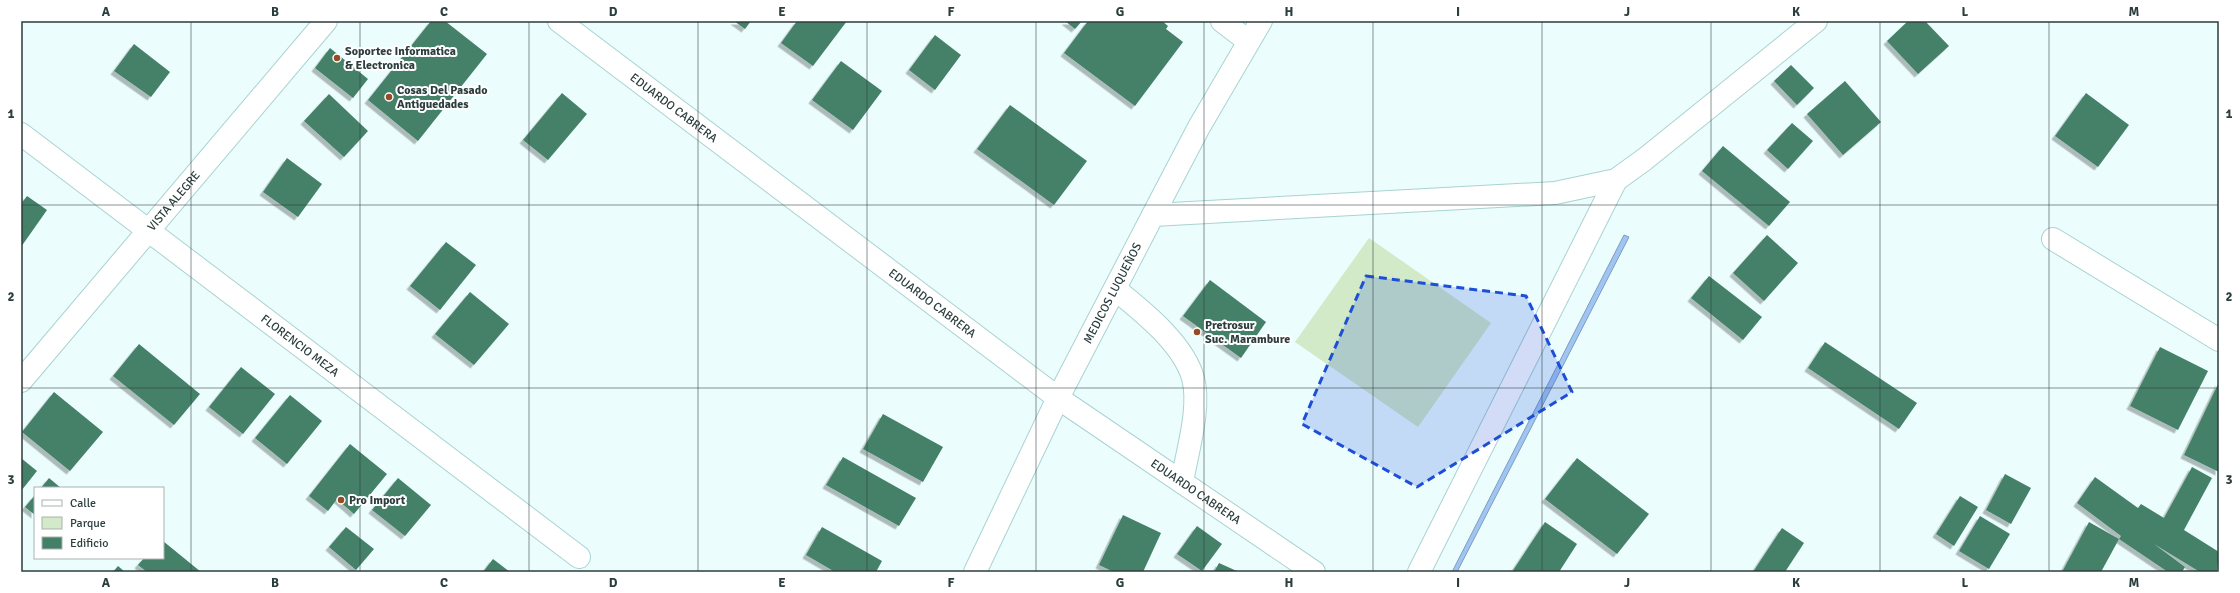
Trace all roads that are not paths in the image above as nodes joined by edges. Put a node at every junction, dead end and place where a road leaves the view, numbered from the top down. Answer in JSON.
{"nodes":[{"id":1,"x":326,"y":21,"type":"edge"},
{"id":2,"x":559,"y":21,"type":"edge"},
{"id":3,"x":1222,"y":21,"type":"edge"},
{"id":4,"x":1261,"y":21,"type":"edge"},
{"id":5,"x":1816,"y":21,"type":"edge"},
{"id":6,"x":1248,"y":41,"type":"junction"},
{"id":7,"x":21,"y":134,"type":"edge"},
{"id":8,"x":1616,"y":180,"type":"junction"},
{"id":9,"x":1153,"y":215,"type":"junction"},
{"id":10,"x":148,"y":230,"type":"junction"},
{"id":11,"x":2053,"y":239,"type":"dead end"},
{"id":12,"x":1115,"y":289,"type":"junction"},
{"id":13,"x":2219,"y":340,"type":"edge"},
{"id":14,"x":21,"y":381,"type":"edge"},
{"id":15,"x":1058,"y":398,"type":"junction"},
{"id":16,"x":1182,"y":482,"type":"junction"},
{"id":17,"x":579,"y":557,"type":"dead end"},
{"id":18,"x":975,"y":572,"type":"edge"},
{"id":19,"x":1314,"y":572,"type":"edge"},
{"id":20,"x":1419,"y":572,"type":"edge"}],
"edges":[{"from":1,"to":10,"type":"street","name":"VISTA ALEGRE"},
{"from":2,"to":15,"type":"street","name":"EDUARDO CABRERA"},
{"from":3,"to":6,"type":"street"},
{"from":4,"to":6,"type":"street","name":"MEDICOS LUQUEÑOS"},
{"from":5,"to":8,"type":"street"},
{"from":6,"to":9,"type":"street","name":"MEDICOS LUQUEÑOS"},
{"from":7,"to":10,"type":"street","name":"FLORENCIO MEZA"},
{"from":8,"to":9,"type":"street"},
{"from":8,"to":20,"type":"street"},
{"from":9,"to":12,"type":"street","name":"MEDICOS LUQUEÑOS"},
{"from":10,"to":14,"type":"street","name":"VISTA ALEGRE"},
{"from":10,"to":17,"type":"street","name":"FLORENCIO MEZA"},
{"from":11,"to":13,"type":"street"},
{"from":12,"to":15,"type":"street","name":"MEDICOS LUQUEÑOS"},
{"from":12,"to":16,"type":"street"},
{"from":15,"to":16,"type":"street","name":"EDUARDO CABRERA"},
{"from":15,"to":18,"type":"street","name":"MEDICOS LUQUEÑOS"},
{"from":16,"to":19,"type":"street","name":"EDUARDO CABRERA"}]}
